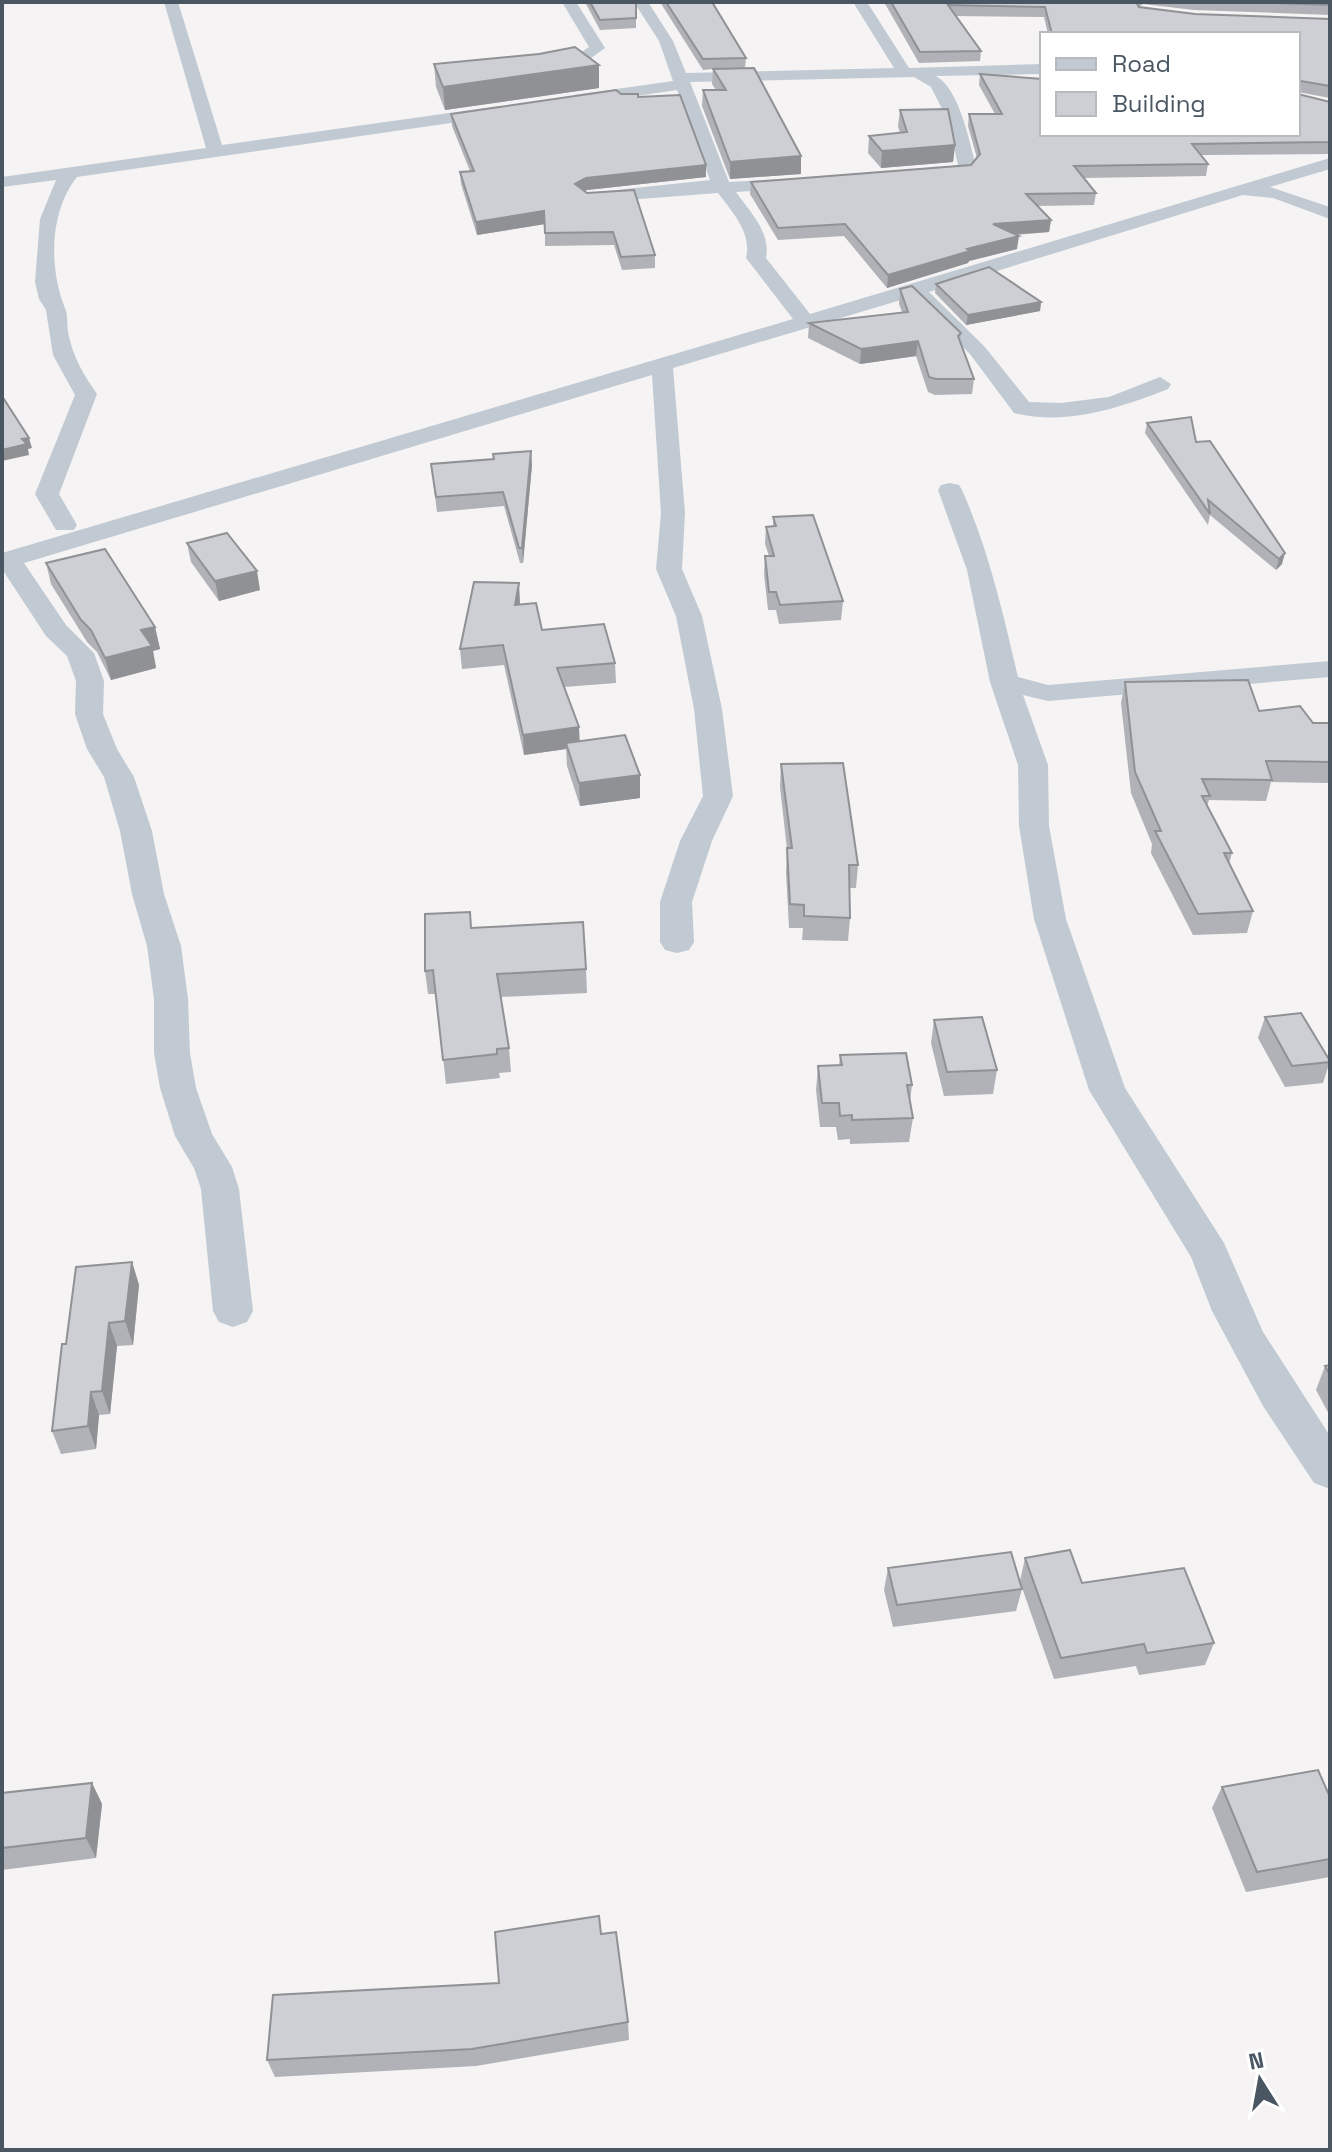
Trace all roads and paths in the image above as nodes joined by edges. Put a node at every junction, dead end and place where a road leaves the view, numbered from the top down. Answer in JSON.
{"nodes":[{"id":1,"x":171,"y":2,"type":"edge"},
{"id":2,"x":569,"y":2,"type":"edge"},
{"id":3,"x":641,"y":2,"type":"edge"},
{"id":4,"x":860,"y":2,"type":"edge"},
{"id":5,"x":1040,"y":69,"type":"edge"},
{"id":6,"x":909,"y":71,"type":"junction"},
{"id":7,"x":522,"y":72,"type":"edge"},
{"id":8,"x":682,"y":81,"type":"junction"},
{"id":9,"x":558,"y":103,"type":"edge"},
{"id":10,"x":512,"y":109,"type":"edge"},
{"id":11,"x":216,"y":153,"type":"junction"},
{"id":12,"x":1330,"y":163,"type":"edge"},
{"id":13,"x":62,"y":176,"type":"junction"},
{"id":14,"x":903,"y":176,"type":"edge"},
{"id":15,"x":2,"y":182,"type":"edge"},
{"id":16,"x":812,"y":182,"type":"edge"},
{"id":17,"x":715,"y":187,"type":"junction"},
{"id":18,"x":1275,"y":187,"type":"junction"},
{"id":19,"x":587,"y":198,"type":"edge"},
{"id":20,"x":1330,"y":213,"type":"edge"},
{"id":21,"x":914,"y":289,"type":"junction"},
{"id":22,"x":799,"y":313,"type":"junction"},
{"id":23,"x":662,"y":363,"type":"junction"},
{"id":24,"x":1160,"y":384,"type":"dead end"},
{"id":25,"x":950,"y":490,"type":"dead end"},
{"id":26,"x":65,"y":525,"type":"dead end"},
{"id":27,"x":6,"y":560,"type":"edge"},
{"id":28,"x":1330,"y":669,"type":"edge"},
{"id":29,"x":1008,"y":694,"type":"junction"},
{"id":30,"x":677,"y":942,"type":"dead end"},
{"id":31,"x":233,"y":1311,"type":"dead end"},
{"id":32,"x":1330,"y":1470,"type":"edge"}],
"edges":[{"from":1,"to":11,"type":"street"},
{"from":2,"to":7,"type":"street"},
{"from":3,"to":8,"type":"street"},
{"from":4,"to":6,"type":"street"},
{"from":5,"to":6,"type":"street"},
{"from":6,"to":8,"type":"street"},
{"from":6,"to":14,"type":"street"},
{"from":8,"to":9,"type":"street"},
{"from":8,"to":17,"type":"street"},
{"from":10,"to":11,"type":"street"},
{"from":11,"to":13,"type":"street"},
{"from":12,"to":18,"type":"street"},
{"from":13,"to":15,"type":"street"},
{"from":13,"to":26,"type":"street"},
{"from":16,"to":17,"type":"street"},
{"from":17,"to":19,"type":"street"},
{"from":17,"to":22,"type":"street"},
{"from":18,"to":20,"type":"street"},
{"from":18,"to":21,"type":"street"},
{"from":21,"to":22,"type":"street"},
{"from":21,"to":24,"type":"street"},
{"from":22,"to":23,"type":"street"},
{"from":23,"to":27,"type":"street"},
{"from":23,"to":30,"type":"street"},
{"from":25,"to":29,"type":"street"},
{"from":27,"to":31,"type":"street"},
{"from":28,"to":29,"type":"street"},
{"from":29,"to":32,"type":"street"}]}
